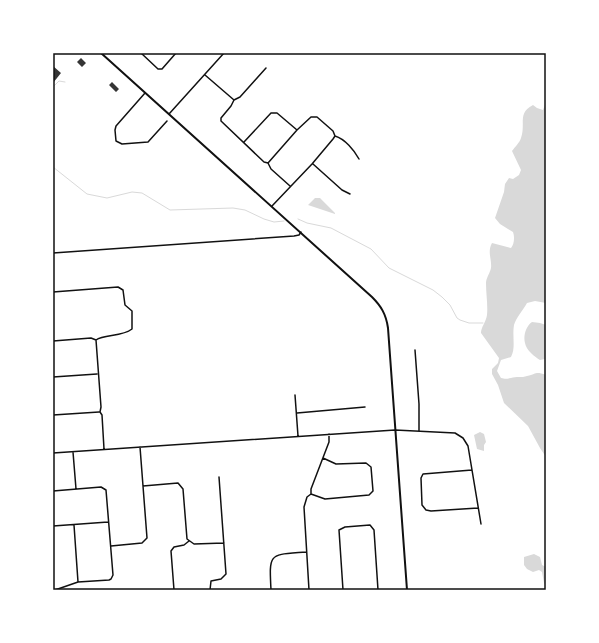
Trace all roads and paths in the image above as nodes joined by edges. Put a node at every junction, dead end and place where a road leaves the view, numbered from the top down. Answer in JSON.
{"nodes":[{"id":1,"x":101,"y":53,"type":"edge"},
{"id":2,"x":141,"y":53,"type":"edge"},
{"id":3,"x":176,"y":53,"type":"edge"},
{"id":4,"x":224,"y":53,"type":"edge"},
{"id":5,"x":266,"y":68,"type":"dead end"},
{"id":6,"x":205,"y":74,"type":"junction"},
{"id":7,"x":145,"y":93,"type":"junction"},
{"id":8,"x":234,"y":100,"type":"junction"},
{"id":9,"x":169,"y":114,"type":"junction"},
{"id":10,"x":167,"y":121,"type":"dead end"},
{"id":11,"x":297,"y":130,"type":"junction"},
{"id":12,"x":335,"y":136,"type":"junction"},
{"id":13,"x":244,"y":142,"type":"junction"},
{"id":14,"x":359,"y":159,"type":"dead end"},
{"id":15,"x":268,"y":164,"type":"junction"},
{"id":16,"x":312,"y":164,"type":"junction"},
{"id":17,"x":290,"y":186,"type":"junction"},
{"id":18,"x":350,"y":194,"type":"dead end"},
{"id":19,"x":272,"y":206,"type":"junction"},
{"id":20,"x":301,"y":232,"type":"junction"},
{"id":21,"x":53,"y":253,"type":"edge"},
{"id":22,"x":53,"y":292,"type":"edge"},
{"id":23,"x":96,"y":340,"type":"junction"},
{"id":24,"x":53,"y":341,"type":"edge"},
{"id":25,"x":415,"y":350,"type":"dead end"},
{"id":26,"x":98,"y":374,"type":"junction"},
{"id":27,"x":53,"y":378,"type":"edge"},
{"id":28,"x":295,"y":395,"type":"dead end"},
{"id":29,"x":365,"y":407,"type":"dead end"},
{"id":30,"x":100,"y":412,"type":"junction"},
{"id":31,"x":297,"y":413,"type":"junction"},
{"id":32,"x":53,"y":415,"type":"edge"},
{"id":33,"x":395,"y":430,"type":"junction"},
{"id":34,"x":419,"y":430,"type":"junction"},
{"id":35,"x":329,"y":434,"type":"junction"},
{"id":36,"x":298,"y":436,"type":"junction"},
{"id":37,"x":140,"y":447,"type":"junction"},
{"id":38,"x":104,"y":449,"type":"junction"},
{"id":39,"x":73,"y":452,"type":"junction"},
{"id":40,"x":53,"y":453,"type":"edge"},
{"id":41,"x":323,"y":458,"type":"junction"},
{"id":42,"x":472,"y":470,"type":"junction"},
{"id":43,"x":219,"y":477,"type":"dead end"},
{"id":44,"x":143,"y":486,"type":"junction"},
{"id":45,"x":76,"y":489,"type":"junction"},
{"id":46,"x":53,"y":491,"type":"edge"},
{"id":47,"x":311,"y":494,"type":"junction"},
{"id":48,"x":478,"y":508,"type":"junction"},
{"id":49,"x":108,"y":522,"type":"junction"},
{"id":50,"x":481,"y":524,"type":"dead end"},
{"id":51,"x":74,"y":525,"type":"junction"},
{"id":52,"x":53,"y":526,"type":"edge"},
{"id":53,"x":189,"y":541,"type":"junction"},
{"id":54,"x":224,"y":543,"type":"junction"},
{"id":55,"x":111,"y":546,"type":"junction"},
{"id":56,"x":306,"y":552,"type":"junction"},
{"id":57,"x":78,"y":582,"type":"junction"},
{"id":58,"x":56,"y":590,"type":"edge"},
{"id":59,"x":174,"y":590,"type":"edge"},
{"id":60,"x":210,"y":590,"type":"edge"},
{"id":61,"x":271,"y":590,"type":"edge"},
{"id":62,"x":309,"y":590,"type":"edge"},
{"id":63,"x":343,"y":590,"type":"edge"},
{"id":64,"x":378,"y":590,"type":"edge"},
{"id":65,"x":407,"y":590,"type":"edge"}],
"edges":[{"from":1,"to":7,"type":"street"},
{"from":2,"to":3,"type":"street"},
{"from":4,"to":6,"type":"street"},
{"from":5,"to":8,"type":"street"},
{"from":6,"to":8,"type":"street"},
{"from":6,"to":9,"type":"street"},
{"from":7,"to":9,"type":"street"},
{"from":7,"to":10,"type":"street"},
{"from":8,"to":13,"type":"street"},
{"from":9,"to":19,"type":"street"},
{"from":11,"to":12,"type":"street"},
{"from":11,"to":13,"type":"street"},
{"from":11,"to":15,"type":"street"},
{"from":12,"to":14,"type":"street"},
{"from":12,"to":16,"type":"street"},
{"from":13,"to":15,"type":"street"},
{"from":15,"to":17,"type":"street"},
{"from":16,"to":17,"type":"street"},
{"from":16,"to":18,"type":"street"},
{"from":17,"to":19,"type":"street"},
{"from":19,"to":20,"type":"street"},
{"from":20,"to":21,"type":"street"},
{"from":20,"to":33,"type":"street"},
{"from":22,"to":23,"type":"street"},
{"from":23,"to":24,"type":"street"},
{"from":23,"to":26,"type":"street"},
{"from":25,"to":34,"type":"street"},
{"from":26,"to":27,"type":"street"},
{"from":26,"to":30,"type":"street"},
{"from":28,"to":31,"type":"street"},
{"from":29,"to":31,"type":"street"},
{"from":30,"to":32,"type":"street"},
{"from":30,"to":38,"type":"street"},
{"from":31,"to":36,"type":"street"},
{"from":33,"to":34,"type":"street"},
{"from":33,"to":35,"type":"street"},
{"from":33,"to":65,"type":"street"},
{"from":34,"to":42,"type":"street"},
{"from":35,"to":36,"type":"street"},
{"from":35,"to":41,"type":"street"},
{"from":36,"to":37,"type":"street"},
{"from":37,"to":38,"type":"street"},
{"from":37,"to":44,"type":"street"},
{"from":38,"to":39,"type":"street"},
{"from":39,"to":40,"type":"street"},
{"from":39,"to":45,"type":"street"},
{"from":41,"to":47,"type":"street"},
{"from":41,"to":47,"type":"street"},
{"from":42,"to":48,"type":"street"},
{"from":42,"to":48,"type":"street"},
{"from":43,"to":54,"type":"street"},
{"from":44,"to":53,"type":"street"},
{"from":44,"to":55,"type":"street"},
{"from":45,"to":46,"type":"street"},
{"from":45,"to":49,"type":"street"},
{"from":47,"to":56,"type":"street"},
{"from":48,"to":50,"type":"street"},
{"from":49,"to":51,"type":"street"},
{"from":49,"to":55,"type":"street"},
{"from":51,"to":52,"type":"street"},
{"from":51,"to":57,"type":"street"},
{"from":53,"to":54,"type":"street"},
{"from":53,"to":59,"type":"street"},
{"from":54,"to":60,"type":"street"},
{"from":55,"to":57,"type":"street"},
{"from":56,"to":61,"type":"street"},
{"from":56,"to":62,"type":"street"},
{"from":57,"to":58,"type":"street"},
{"from":63,"to":64,"type":"street"}]}
